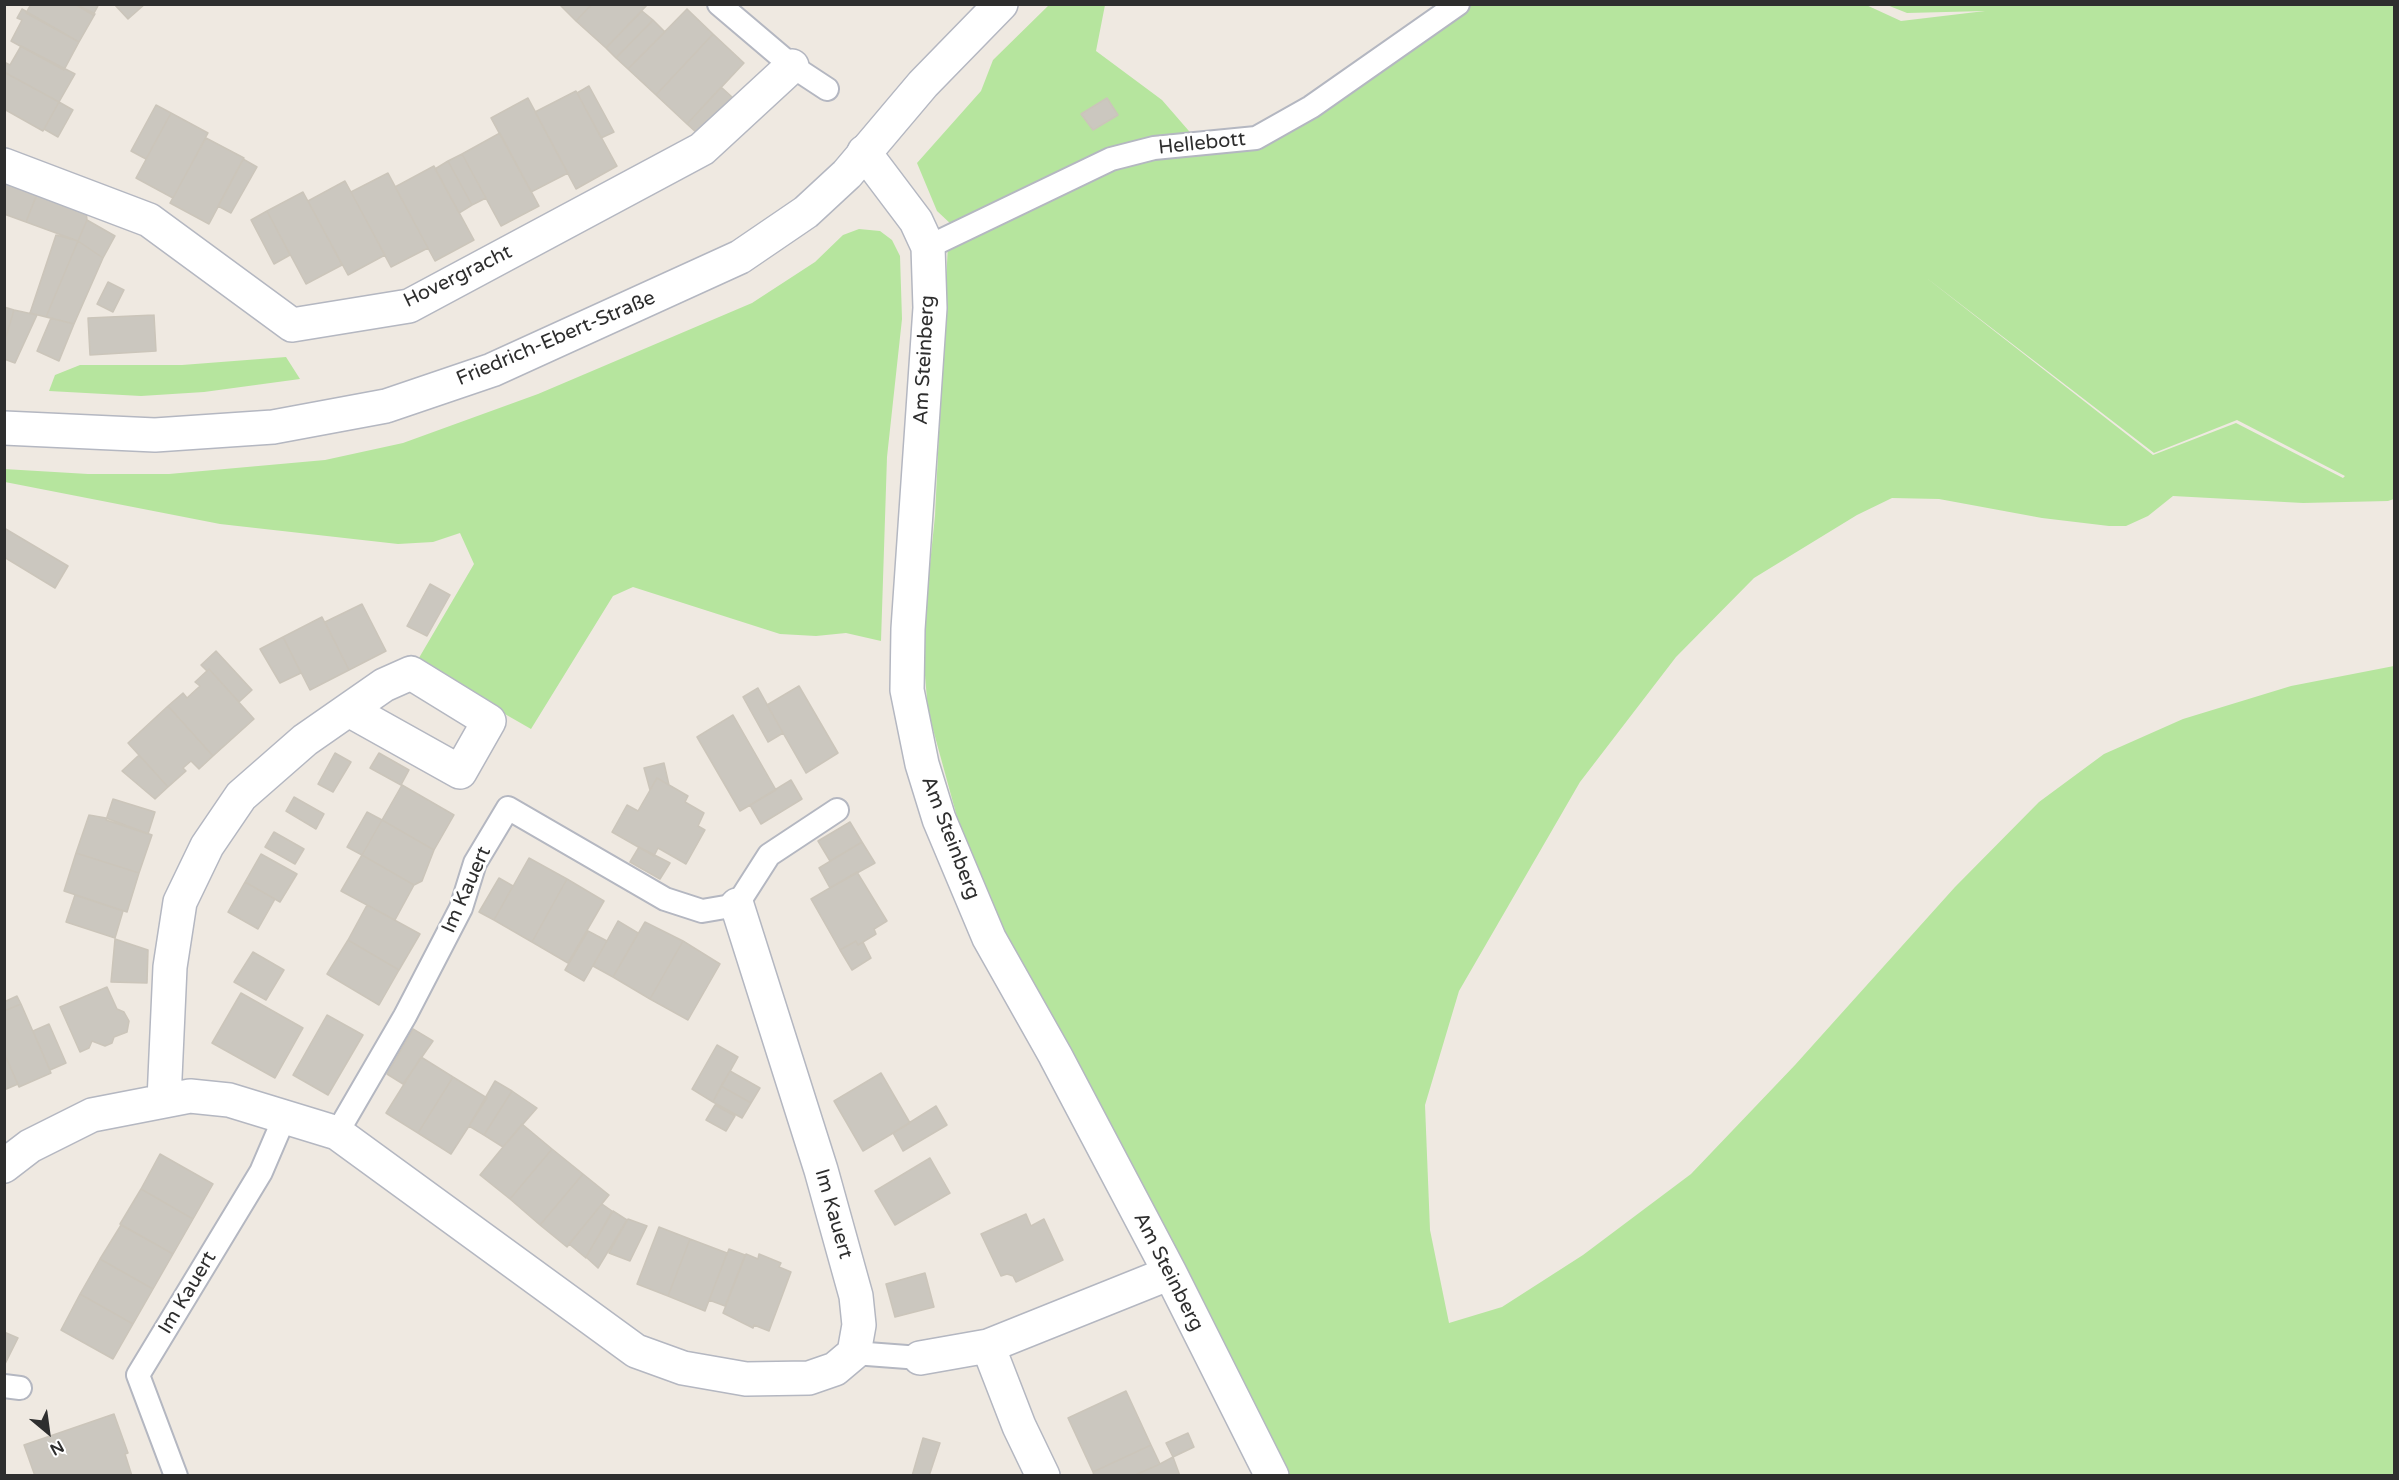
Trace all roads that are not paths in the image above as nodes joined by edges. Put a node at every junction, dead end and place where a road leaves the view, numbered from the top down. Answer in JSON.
{"nodes":[{"id":1,"x":719,"y":4,"type":"edge"},
{"id":2,"x":1001,"y":4,"type":"edge"},
{"id":3,"x":1458,"y":4,"type":"edge"},
{"id":4,"x":792,"y":66,"type":"junction"},
{"id":5,"x":827,"y":89,"type":"dead end"},
{"id":6,"x":864,"y":152,"type":"junction"},
{"id":7,"x":4,"y":165,"type":"edge"},
{"id":8,"x":928,"y":247,"type":"junction"},
{"id":9,"x":4,"y":428,"type":"edge"},
{"id":10,"x":349,"y":710,"type":"dead end"},
{"id":11,"x":837,"y":810,"type":"dead end"},
{"id":12,"x":737,"y":905,"type":"junction"},
{"id":13,"x":164,"y":1100,"type":"junction"},
{"id":14,"x":285,"y":1116,"type":"junction"},
{"id":15,"x":337,"y":1133,"type":"junction"},
{"id":16,"x":4,"y":1166,"type":"edge"},
{"id":17,"x":1170,"y":1273,"type":"junction"},
{"id":18,"x":988,"y":1346,"type":"junction"},
{"id":19,"x":854,"y":1353,"type":"junction"},
{"id":20,"x":920,"y":1358,"type":"joint"},
{"id":21,"x":176,"y":1476,"type":"edge"},
{"id":22,"x":1042,"y":1476,"type":"edge"},
{"id":23,"x":1272,"y":1476,"type":"edge"}],
"edges":[{"from":1,"to":4,"type":"lane"},
{"from":2,"to":6,"type":"street","name":"Friedrich-Ebert-Straße"},
{"from":3,"to":8,"type":"lane","name":"Hellebott"},
{"from":4,"to":5,"type":"lane"},
{"from":4,"to":7,"type":"street","name":"Hovergracht"},
{"from":6,"to":8,"type":"street","name":"Am Steinberg"},
{"from":6,"to":9,"type":"street","name":"Friedrich-Ebert-Straße"},
{"from":8,"to":17,"type":"street","name":"Am Steinberg"},
{"from":10,"to":13,"type":"street"},
{"from":11,"to":12,"type":"lane"},
{"from":12,"to":15,"type":"lane","name":"Im Kauert"},
{"from":12,"to":19,"type":"street","name":"Im Kauert"},
{"from":13,"to":14,"type":"street"},
{"from":13,"to":16,"type":"street"},
{"from":14,"to":15,"type":"street"},
{"from":14,"to":21,"type":"lane","name":"Im Kauert"},
{"from":15,"to":19,"type":"street"},
{"from":17,"to":18,"type":"street"},
{"from":17,"to":23,"type":"street","name":"Am Steinberg"},
{"from":18,"to":20,"type":"street"},
{"from":18,"to":22,"type":"street"},
{"from":19,"to":20,"type":"lane"}]}
